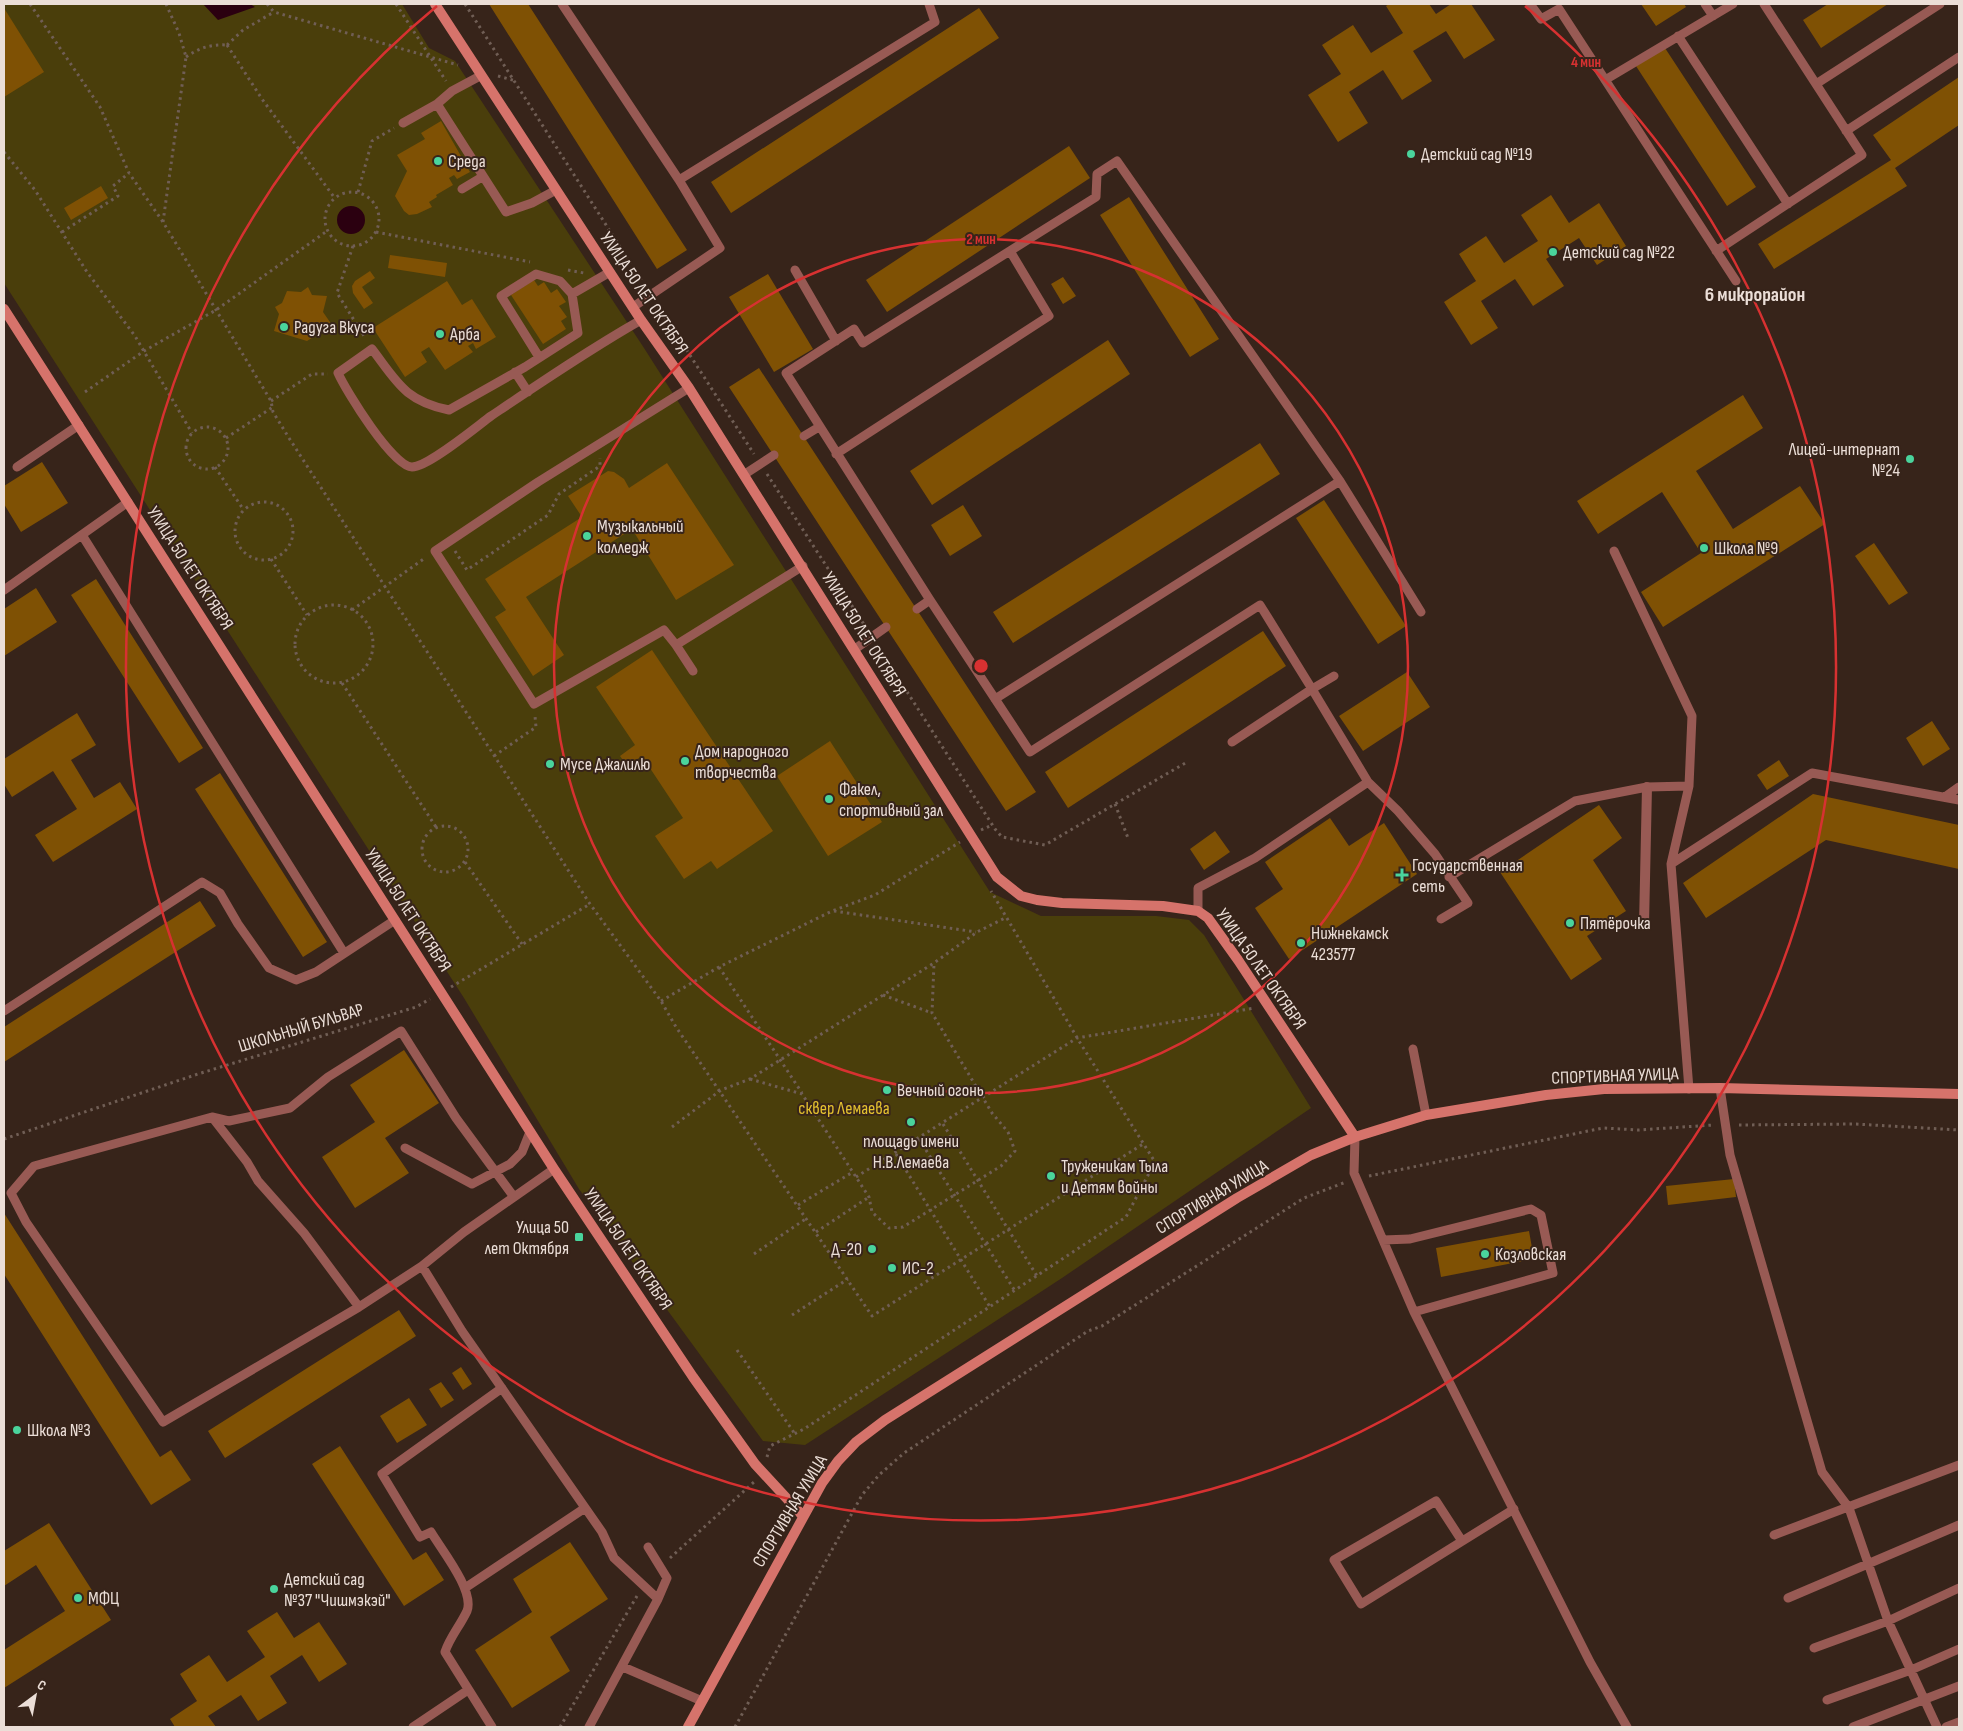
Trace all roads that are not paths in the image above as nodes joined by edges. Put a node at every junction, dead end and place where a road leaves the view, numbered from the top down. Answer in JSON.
{"nodes":[{"id":1,"x":434,"y":4,"type":"edge"},
{"id":2,"x":562,"y":4,"type":"edge"},
{"id":3,"x":929,"y":4,"type":"edge"},
{"id":4,"x":1530,"y":4,"type":"edge"},
{"id":5,"x":1705,"y":4,"type":"edge"},
{"id":6,"x":1732,"y":4,"type":"edge"},
{"id":7,"x":1764,"y":4,"type":"edge"},
{"id":8,"x":1940,"y":4,"type":"edge"},
{"id":9,"x":1713,"y":16,"type":"junction"},
{"id":10,"x":1678,"y":36,"type":"junction"},
{"id":11,"x":1959,"y":57,"type":"edge"},
{"id":12,"x":479,"y":74,"type":"junction"},
{"id":13,"x":1605,"y":80,"type":"junction"},
{"id":14,"x":1816,"y":84,"type":"junction"},
{"id":15,"x":437,"y":104,"type":"junction"},
{"id":16,"x":403,"y":123,"type":"road end"},
{"id":17,"x":1846,"y":131,"type":"junction"},
{"id":18,"x":482,"y":177,"type":"junction"},
{"id":19,"x":679,"y":180,"type":"junction"},
{"id":20,"x":462,"y":190,"type":"dead end"},
{"id":21,"x":556,"y":190,"type":"junction"},
{"id":22,"x":1788,"y":204,"type":"junction"},
{"id":23,"x":1010,"y":251,"type":"junction"},
{"id":24,"x":1716,"y":251,"type":"junction"},
{"id":25,"x":795,"y":270,"type":"dead end"},
{"id":26,"x":606,"y":274,"type":"junction"},
{"id":27,"x":1736,"y":281,"type":"dead end"},
{"id":28,"x":572,"y":294,"type":"junction"},
{"id":29,"x":633,"y":307,"type":"junction"},
{"id":30,"x":4,"y":310,"type":"edge"},
{"id":31,"x":641,"y":320,"type":"junction"},
{"id":32,"x":836,"y":341,"type":"junction"},
{"id":33,"x":539,"y":357,"type":"junction"},
{"id":34,"x":515,"y":372,"type":"junction"},
{"id":35,"x":689,"y":388,"type":"junction"},
{"id":36,"x":528,"y":392,"type":"junction"},
{"id":37,"x":79,"y":425,"type":"junction"},
{"id":38,"x":819,"y":427,"type":"junction"},
{"id":39,"x":804,"y":436,"type":"dead end"},
{"id":40,"x":836,"y":454,"type":"junction"},
{"id":41,"x":774,"y":455,"type":"dead end"},
{"id":42,"x":17,"y":467,"type":"dead end"},
{"id":43,"x":744,"y":474,"type":"junction"},
{"id":44,"x":1340,"y":481,"type":"junction"},
{"id":45,"x":128,"y":502,"type":"junction"},
{"id":46,"x":82,"y":535,"type":"junction"},
{"id":47,"x":1614,"y":552,"type":"dead end"},
{"id":48,"x":803,"y":566,"type":"junction"},
{"id":49,"x":4,"y":590,"type":"edge"},
{"id":50,"x":930,"y":600,"type":"junction"},
{"id":51,"x":917,"y":609,"type":"dead end"},
{"id":52,"x":1420,"y":612,"type":"dead end"},
{"id":53,"x":886,"y":627,"type":"dead end"},
{"id":54,"x":676,"y":645,"type":"junction"},
{"id":55,"x":855,"y":649,"type":"junction"},
{"id":56,"x":693,"y":671,"type":"dead end"},
{"id":57,"x":1334,"y":676,"type":"dead end"},
{"id":58,"x":1312,"y":689,"type":"junction"},
{"id":59,"x":995,"y":699,"type":"junction"},
{"id":60,"x":1232,"y":742,"type":"dead end"},
{"id":61,"x":1368,"y":782,"type":"junction"},
{"id":62,"x":1689,"y":786,"type":"junction"},
{"id":63,"x":1647,"y":787,"type":"junction"},
{"id":64,"x":1959,"y":788,"type":"edge"},
{"id":65,"x":1945,"y":797,"type":"junction"},
{"id":66,"x":1959,"y":800,"type":"edge"},
{"id":67,"x":1671,"y":864,"type":"junction"},
{"id":68,"x":1449,"y":877,"type":"junction"},
{"id":69,"x":1198,"y":911,"type":"junction"},
{"id":70,"x":1441,"y":919,"type":"dead end"},
{"id":71,"x":395,"y":920,"type":"junction"},
{"id":72,"x":1644,"y":926,"type":"dead end"},
{"id":73,"x":344,"y":953,"type":"junction"},
{"id":74,"x":4,"y":1011,"type":"edge"},
{"id":75,"x":1413,"y":1049,"type":"dead end"},
{"id":76,"x":1720,"y":1088,"type":"junction"},
{"id":77,"x":1689,"y":1089,"type":"junction"},
{"id":78,"x":1959,"y":1094,"type":"edge"},
{"id":79,"x":1426,"y":1115,"type":"junction"},
{"id":80,"x":212,"y":1117,"type":"junction"},
{"id":81,"x":530,"y":1132,"type":"junction"},
{"id":82,"x":1355,"y":1138,"type":"junction"},
{"id":83,"x":405,"y":1148,"type":"dead end"},
{"id":84,"x":554,"y":1169,"type":"junction"},
{"id":85,"x":496,"y":1172,"type":"junction"},
{"id":86,"x":514,"y":1197,"type":"junction"},
{"id":87,"x":1383,"y":1240,"type":"junction"},
{"id":88,"x":422,"y":1266,"type":"junction"},
{"id":89,"x":359,"y":1307,"type":"junction"},
{"id":90,"x":1414,"y":1312,"type":"junction"},
{"id":91,"x":502,"y":1388,"type":"junction"},
{"id":92,"x":1959,"y":1465,"type":"edge"},
{"id":93,"x":585,"y":1508,"type":"junction"},
{"id":94,"x":1849,"y":1508,"type":"junction"},
{"id":95,"x":1514,"y":1509,"type":"junction"},
{"id":96,"x":802,"y":1514,"type":"junction"},
{"id":97,"x":1959,"y":1526,"type":"edge"},
{"id":98,"x":1774,"y":1535,"type":"dead end"},
{"id":99,"x":1462,"y":1541,"type":"junction"},
{"id":100,"x":648,"y":1547,"type":"dead end"},
{"id":101,"x":1868,"y":1564,"type":"junction"},
{"id":102,"x":465,"y":1588,"type":"junction"},
{"id":103,"x":1959,"y":1588,"type":"edge"},
{"id":104,"x":1788,"y":1598,"type":"dead end"},
{"id":105,"x":658,"y":1599,"type":"junction"},
{"id":106,"x":1888,"y":1621,"type":"junction"},
{"id":107,"x":1814,"y":1648,"type":"dead end"},
{"id":108,"x":1959,"y":1649,"type":"edge"},
{"id":109,"x":623,"y":1667,"type":"junction"},
{"id":110,"x":1911,"y":1670,"type":"junction"},
{"id":111,"x":1959,"y":1686,"type":"edge"},
{"id":112,"x":468,"y":1690,"type":"junction"},
{"id":113,"x":1924,"y":1699,"type":"junction"},
{"id":114,"x":1827,"y":1700,"type":"dead end"},
{"id":115,"x":702,"y":1701,"type":"junction"},
{"id":116,"x":1959,"y":1724,"type":"edge"},
{"id":117,"x":413,"y":1727,"type":"edge"},
{"id":118,"x":492,"y":1727,"type":"edge"},
{"id":119,"x":589,"y":1727,"type":"edge"},
{"id":120,"x":688,"y":1727,"type":"edge"},
{"id":121,"x":1628,"y":1727,"type":"edge"},
{"id":122,"x":1853,"y":1727,"type":"edge"},
{"id":123,"x":1937,"y":1727,"type":"edge"},
{"id":124,"x":1946,"y":1727,"type":"edge"},
{"id":125,"x":1953,"y":1727,"type":"edge"}],
"edges":[{"from":1,"to":12,"type":"street","name":"УЛИЦА 50 ЛЕТ ОКТЯБРЯ"},
{"from":2,"to":19,"type":"lane"},
{"from":3,"to":19,"type":"lane"},
{"from":4,"to":13,"type":"lane"},
{"from":5,"to":9,"type":"lane"},
{"from":6,"to":9,"type":"lane"},
{"from":7,"to":14,"type":"lane"},
{"from":8,"to":14,"type":"lane"},
{"from":9,"to":10,"type":"lane"},
{"from":10,"to":13,"type":"lane"},
{"from":10,"to":22,"type":"lane"},
{"from":11,"to":17,"type":"lane"},
{"from":12,"to":15,"type":"lane"},
{"from":12,"to":21,"type":"street","name":"УЛИЦА 50 ЛЕТ ОКТЯБРЯ"},
{"from":13,"to":24,"type":"lane"},
{"from":14,"to":17,"type":"lane"},
{"from":15,"to":16,"type":"lane"},
{"from":15,"to":18,"type":"lane"},
{"from":17,"to":22,"type":"lane"},
{"from":18,"to":20,"type":"lane"},
{"from":18,"to":21,"type":"lane"},
{"from":19,"to":29,"type":"lane"},
{"from":21,"to":26,"type":"street","name":"УЛИЦА 50 ЛЕТ ОКТЯБРЯ"},
{"from":22,"to":24,"type":"lane"},
{"from":23,"to":32,"type":"lane"},
{"from":23,"to":40,"type":"lane"},
{"from":23,"to":44,"type":"lane"},
{"from":24,"to":27,"type":"lane"},
{"from":25,"to":32,"type":"lane"},
{"from":26,"to":28,"type":"lane"},
{"from":26,"to":29,"type":"street","name":"УЛИЦА 50 ЛЕТ ОКТЯБРЯ"},
{"from":28,"to":33,"type":"lane"},
{"from":28,"to":33,"type":"lane"},
{"from":29,"to":31,"type":"street","name":"УЛИЦА 50 ЛЕТ ОКТЯБРЯ"},
{"from":30,"to":37,"type":"street","name":"УЛИЦА 50 ЛЕТ ОКТЯБРЯ"},
{"from":31,"to":35,"type":"street","name":"УЛИЦА 50 ЛЕТ ОКТЯБРЯ"},
{"from":31,"to":36,"type":"lane"},
{"from":32,"to":38,"type":"lane"},
{"from":33,"to":34,"type":"lane"},
{"from":34,"to":36,"type":"lane"},
{"from":34,"to":36,"type":"lane"},
{"from":35,"to":43,"type":"street","name":"УЛИЦА 50 ЛЕТ ОКТЯБРЯ"},
{"from":35,"to":54,"type":"lane"},
{"from":37,"to":42,"type":"lane"},
{"from":37,"to":45,"type":"street","name":"УЛИЦА 50 ЛЕТ ОКТЯБРЯ"},
{"from":38,"to":39,"type":"lane"},
{"from":38,"to":40,"type":"lane"},
{"from":40,"to":50,"type":"lane"},
{"from":41,"to":43,"type":"lane"},
{"from":43,"to":48,"type":"street","name":"УЛИЦА 50 ЛЕТ ОКТЯБРЯ"},
{"from":44,"to":52,"type":"lane"},
{"from":44,"to":59,"type":"lane"},
{"from":45,"to":46,"type":"lane"},
{"from":45,"to":71,"type":"street","name":"УЛИЦА 50 ЛЕТ ОКТЯБРЯ"},
{"from":46,"to":49,"type":"lane"},
{"from":46,"to":73,"type":"lane"},
{"from":47,"to":62,"type":"lane"},
{"from":48,"to":54,"type":"lane"},
{"from":48,"to":55,"type":"street","name":"УЛИЦА 50 ЛЕТ ОКТЯБРЯ"},
{"from":50,"to":51,"type":"lane"},
{"from":50,"to":59,"type":"lane"},
{"from":53,"to":55,"type":"lane"},
{"from":54,"to":56,"type":"lane"},
{"from":55,"to":69,"type":"street","name":"УЛИЦА 50 ЛЕТ ОКТЯБРЯ"},
{"from":57,"to":58,"type":"lane"},
{"from":58,"to":59,"type":"lane"},
{"from":58,"to":60,"type":"lane"},
{"from":58,"to":61,"type":"lane"},
{"from":61,"to":68,"type":"lane"},
{"from":61,"to":69,"type":"lane"},
{"from":62,"to":63,"type":"lane"},
{"from":62,"to":67,"type":"lane"},
{"from":63,"to":68,"type":"lane"},
{"from":63,"to":72,"type":"street"},
{"from":64,"to":65,"type":"lane"},
{"from":65,"to":66,"type":"lane"},
{"from":65,"to":67,"type":"lane"},
{"from":67,"to":77,"type":"lane"},
{"from":68,"to":70,"type":"lane"},
{"from":69,"to":82,"type":"street","name":"УЛИЦА 50 ЛЕТ ОКТЯБРЯ"},
{"from":71,"to":73,"type":"lane"},
{"from":71,"to":81,"type":"street","name":"УЛИЦА 50 ЛЕТ ОКТЯБРЯ"},
{"from":73,"to":74,"type":"lane"},
{"from":75,"to":79,"type":"lane"},
{"from":76,"to":77,"type":"street","name":"СПОРТИВНАЯ УЛИЦА"},
{"from":76,"to":78,"type":"street","name":"СПОРТИВНАЯ УЛИЦА"},
{"from":76,"to":94,"type":"lane"},
{"from":77,"to":79,"type":"street","name":"СПОРТИВНАЯ УЛИЦА"},
{"from":79,"to":82,"type":"street","name":"СПОРТИВНАЯ УЛИЦА"},
{"from":80,"to":85,"type":"lane"},
{"from":80,"to":89,"type":"lane"},
{"from":80,"to":89,"type":"lane"},
{"from":81,"to":84,"type":"street","name":"УЛИЦА 50 ЛЕТ ОКТЯБРЯ"},
{"from":81,"to":85,"type":"lane"},
{"from":82,"to":87,"type":"lane"},
{"from":82,"to":96,"type":"street","name":"СПОРТИВНАЯ УЛИЦА"},
{"from":83,"to":85,"type":"lane"},
{"from":84,"to":86,"type":"lane"},
{"from":84,"to":96,"type":"street","name":"УЛИЦА 50 ЛЕТ ОКТЯБРЯ"},
{"from":85,"to":86,"type":"lane"},
{"from":86,"to":88,"type":"lane"},
{"from":87,"to":90,"type":"lane"},
{"from":87,"to":90,"type":"lane"},
{"from":88,"to":89,"type":"lane"},
{"from":88,"to":91,"type":"lane"},
{"from":90,"to":95,"type":"lane"},
{"from":91,"to":93,"type":"lane"},
{"from":91,"to":102,"type":"lane"},
{"from":92,"to":94,"type":"lane"},
{"from":93,"to":102,"type":"lane"},
{"from":93,"to":105,"type":"lane"},
{"from":94,"to":98,"type":"lane"},
{"from":94,"to":101,"type":"lane"},
{"from":95,"to":99,"type":"lane"},
{"from":95,"to":121,"type":"lane"},
{"from":96,"to":115,"type":"street","name":"СПОРТИВНАЯ УЛИЦА"},
{"from":97,"to":101,"type":"lane"},
{"from":99,"to":99,"type":"lane"},
{"from":100,"to":105,"type":"lane"},
{"from":101,"to":104,"type":"lane"},
{"from":101,"to":106,"type":"lane"},
{"from":102,"to":112,"type":"lane"},
{"from":103,"to":106,"type":"lane"},
{"from":105,"to":109,"type":"lane"},
{"from":106,"to":107,"type":"lane"},
{"from":106,"to":110,"type":"lane"},
{"from":108,"to":110,"type":"lane"},
{"from":109,"to":115,"type":"lane"},
{"from":109,"to":119,"type":"lane"},
{"from":110,"to":113,"type":"lane"},
{"from":110,"to":114,"type":"lane"},
{"from":111,"to":113,"type":"lane"},
{"from":112,"to":117,"type":"lane"},
{"from":112,"to":118,"type":"lane"},
{"from":113,"to":122,"type":"lane"},
{"from":113,"to":123,"type":"lane"},
{"from":115,"to":120,"type":"street","name":"СПОРТИВНАЯ УЛИЦА"},
{"from":116,"to":124,"type":"lane"},
{"from":116,"to":125,"type":"lane"}]}
